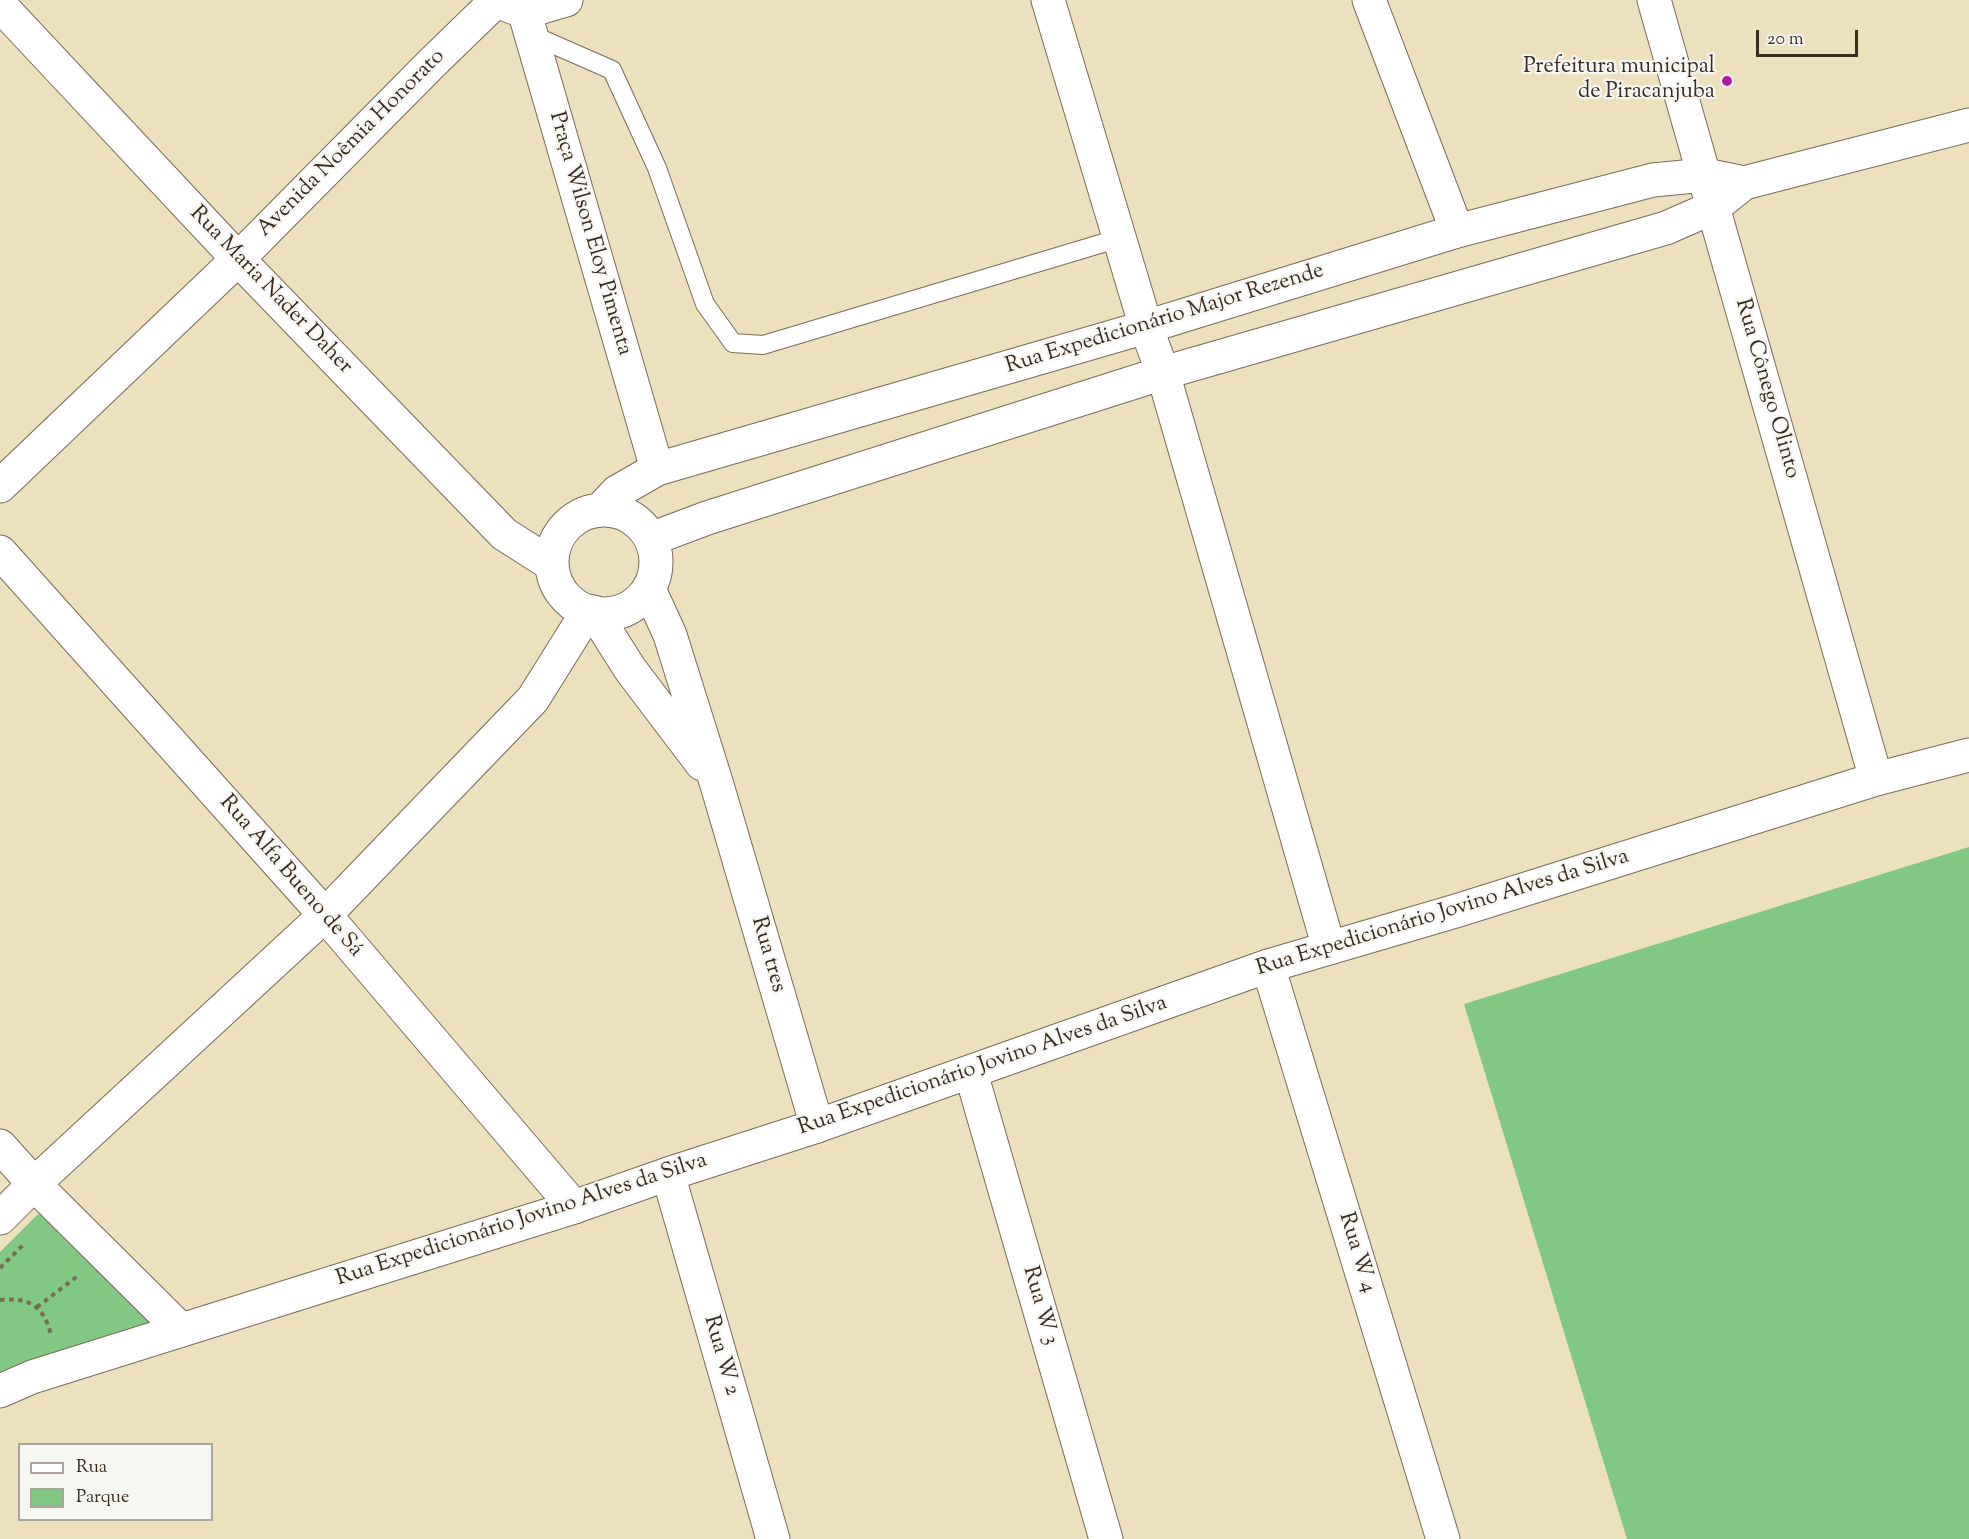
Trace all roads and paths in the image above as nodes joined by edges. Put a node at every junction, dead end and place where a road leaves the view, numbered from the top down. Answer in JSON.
{"nodes":[{"id":1,"x":566,"y":0,"type":"edge"},
{"id":2,"x":1048,"y":0,"type":"edge"},
{"id":3,"x":1369,"y":0,"type":"edge"},
{"id":4,"x":1654,"y":0,"type":"edge"},
{"id":5,"x":0,"y":5,"type":"edge"},
{"id":6,"x":514,"y":9,"type":"edge"},
{"id":7,"x":1969,"y":125,"type":"edge"},
{"id":8,"x":1705,"y":175,"type":"junction"},
{"id":9,"x":1744,"y":183,"type":"junction"},
{"id":10,"x":1714,"y":207,"type":"junction"},
{"id":11,"x":1457,"y":231,"type":"junction"},
{"id":12,"x":1120,"y":238,"type":"junction"},
{"id":13,"x":238,"y":259,"type":"junction"},
{"id":14,"x":1146,"y":327,"type":"junction"},
{"id":15,"x":1163,"y":373,"type":"junction"},
{"id":16,"x":657,"y":469,"type":"junction"},
{"id":17,"x":0,"y":486,"type":"edge"},
{"id":18,"x":600,"y":510,"type":"junction"},
{"id":19,"x":651,"y":539,"type":"junction"},
{"id":20,"x":0,"y":552,"type":"edge"},
{"id":21,"x":551,"y":564,"type":"junction"},
{"id":22,"x":649,"y":589,"type":"junction"},
{"id":23,"x":591,"y":612,"type":"junction"},
{"id":24,"x":1969,"y":755,"type":"edge"},
{"id":25,"x":1876,"y":779,"type":"junction"},
{"id":26,"x":717,"y":785,"type":"junction"},
{"id":27,"x":325,"y":915,"type":"junction"},
{"id":28,"x":1329,"y":948,"type":"junction"},
{"id":29,"x":1268,"y":966,"type":"junction"},
{"id":30,"x":971,"y":1073,"type":"junction"},
{"id":31,"x":817,"y":1126,"type":"junction"},
{"id":32,"x":0,"y":1146,"type":"edge"},
{"id":33,"x":668,"y":1174,"type":"junction"},
{"id":34,"x":34,"y":1184,"type":"junction"},
{"id":35,"x":574,"y":1206,"type":"junction"},
{"id":36,"x":0,"y":1218,"type":"edge"},
{"id":37,"x":24,"y":1244,"type":"dead end"},
{"id":38,"x":0,"y":1268,"type":"edge"},
{"id":39,"x":82,"y":1273,"type":"dead end"},
{"id":40,"x":0,"y":1300,"type":"edge"},
{"id":41,"x":37,"y":1306,"type":"junction"},
{"id":42,"x":181,"y":1330,"type":"junction"},
{"id":43,"x":51,"y":1337,"type":"dead end"},
{"id":44,"x":0,"y":1391,"type":"edge"},
{"id":45,"x":773,"y":1539,"type":"edge"},
{"id":46,"x":1106,"y":1539,"type":"edge"},
{"id":47,"x":1443,"y":1539,"type":"edge"}],
"edges":[{"from":1,"to":6,"type":"street"},
{"from":2,"to":12,"type":"street"},
{"from":3,"to":11,"type":"street"},
{"from":4,"to":8,"type":"street","name":"Rua Cônego Olinto"},
{"from":5,"to":13,"type":"street","name":"Rua Maria Nader Daher"},
{"from":6,"to":12,"type":"lane"},
{"from":6,"to":13,"type":"street","name":"Avenida Noêmia Honorato"},
{"from":6,"to":16,"type":"street","name":"Praça Wilson Eloy Pimenta"},
{"from":7,"to":9,"type":"street","name":"Rua Expedicionário Major Rezende"},
{"from":8,"to":9,"type":"street","name":"Rua Expedicionário Major Rezende"},
{"from":8,"to":10,"type":"street","name":"Rua Cônego Olinto"},
{"from":8,"to":11,"type":"street","name":"Rua Expedicionário Major Rezende"},
{"from":9,"to":10,"type":"street","name":"Rua Expedicionário Major Rezende"},
{"from":10,"to":15,"type":"street","name":"Rua Expedicionário Major Rezende"},
{"from":10,"to":25,"type":"street","name":"Rua Cônego Olinto"},
{"from":11,"to":14,"type":"street","name":"Rua Expedicionário Major Rezende"},
{"from":12,"to":14,"type":"street"},
{"from":13,"to":17,"type":"street","name":"Avenida Noêmia Honorato"},
{"from":13,"to":21,"type":"street","name":"Rua Maria Nader Daher"},
{"from":14,"to":15,"type":"street"},
{"from":14,"to":16,"type":"street","name":"Rua Expedicionário Major Rezende"},
{"from":15,"to":19,"type":"street","name":"Rua Expedicionário Major Rezende"},
{"from":15,"to":28,"type":"street"},
{"from":16,"to":18,"type":"street","name":"Rua Expedicionário Major Rezende"},
{"from":18,"to":19,"type":"street"},
{"from":18,"to":21,"type":"street"},
{"from":19,"to":22,"type":"street"},
{"from":20,"to":27,"type":"street","name":"Rua Alfa Bueno de Sá"},
{"from":21,"to":23,"type":"street"},
{"from":22,"to":23,"type":"street"},
{"from":22,"to":26,"type":"street","name":"Rua tres"},
{"from":23,"to":26,"type":"street"},
{"from":23,"to":27,"type":"street"},
{"from":24,"to":25,"type":"street","name":"Rua Expedicionário Jovino Alves da Silva"},
{"from":25,"to":28,"type":"street","name":"Rua Expedicionário Jovino Alves da Silva"},
{"from":26,"to":31,"type":"street","name":"Rua tres"},
{"from":27,"to":34,"type":"street"},
{"from":27,"to":35,"type":"street","name":"Rua Alfa Bueno de Sá"},
{"from":28,"to":29,"type":"street","name":"Rua Expedicionário Jovino Alves da Silva"},
{"from":29,"to":30,"type":"street","name":"Rua Expedicionário Jovino Alves da Silva"},
{"from":29,"to":47,"type":"street","name":"Rua W 4"},
{"from":30,"to":31,"type":"street","name":"Rua Expedicionário Jovino Alves da Silva"},
{"from":30,"to":46,"type":"street","name":"Rua W 3"},
{"from":31,"to":33,"type":"street","name":"Rua Expedicionário Jovino Alves da Silva"},
{"from":32,"to":34,"type":"street"},
{"from":33,"to":35,"type":"street","name":"Rua Expedicionário Jovino Alves da Silva"},
{"from":33,"to":45,"type":"street","name":"Rua W 2"},
{"from":34,"to":36,"type":"street"},
{"from":34,"to":42,"type":"street"},
{"from":35,"to":42,"type":"street","name":"Rua Expedicionário Jovino Alves da Silva"},
{"from":37,"to":38,"type":"path"},
{"from":39,"to":41,"type":"path"},
{"from":40,"to":41,"type":"path"},
{"from":41,"to":43,"type":"path"},
{"from":42,"to":44,"type":"street","name":"Rua Expedicionário Jovino Alves da Silva"}]}
